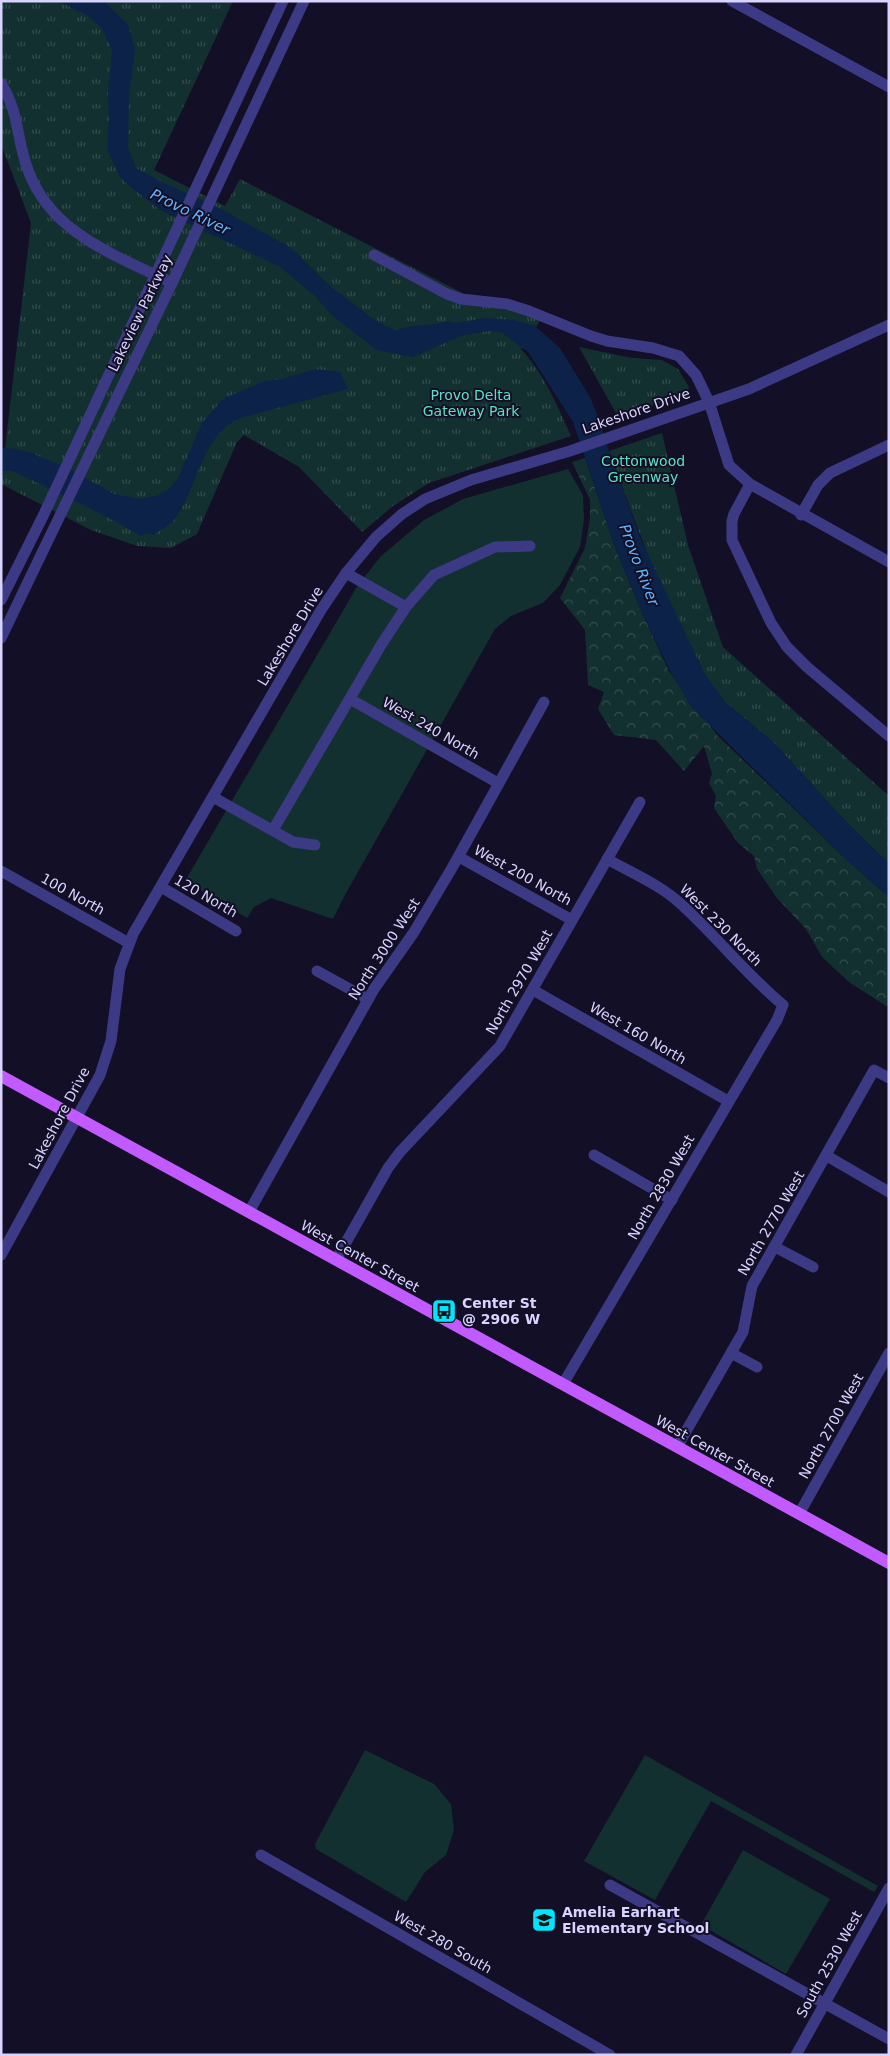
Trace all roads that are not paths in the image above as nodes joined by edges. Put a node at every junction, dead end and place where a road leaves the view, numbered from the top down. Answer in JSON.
{"nodes":[{"id":1,"x":283,"y":1,"type":"edge"},
{"id":2,"x":304,"y":1,"type":"edge"},
{"id":3,"x":732,"y":1,"type":"edge"},
{"id":4,"x":1,"y":83,"type":"edge"},
{"id":5,"x":889,"y":88,"type":"edge"},
{"id":6,"x":374,"y":255,"type":"dead end"},
{"id":7,"x":155,"y":275,"type":"junction"},
{"id":8,"x":172,"y":283,"type":"junction"},
{"id":9,"x":889,"y":325,"type":"edge"},
{"id":10,"x":709,"y":402,"type":"junction"},
{"id":11,"x":889,"y":445,"type":"edge"},
{"id":12,"x":750,"y":484,"type":"junction"},
{"id":13,"x":802,"y":514,"type":"junction"},
{"id":14,"x":530,"y":546,"type":"dead end"},
{"id":15,"x":889,"y":562,"type":"edge"},
{"id":16,"x":346,"y":573,"type":"junction"},
{"id":17,"x":1,"y":600,"type":"edge"},
{"id":18,"x":406,"y":606,"type":"junction"},
{"id":19,"x":1,"y":638,"type":"edge"},
{"id":20,"x":350,"y":699,"type":"junction"},
{"id":21,"x":544,"y":702,"type":"dead end"},
{"id":22,"x":889,"y":736,"type":"edge"},
{"id":23,"x":498,"y":783,"type":"junction"},
{"id":24,"x":213,"y":797,"type":"junction"},
{"id":25,"x":640,"y":802,"type":"dead end"},
{"id":26,"x":273,"y":830,"type":"junction"},
{"id":27,"x":315,"y":845,"type":"dead end"},
{"id":28,"x":459,"y":857,"type":"junction"},
{"id":29,"x":607,"y":859,"type":"junction"},
{"id":30,"x":1,"y":871,"type":"edge"},
{"id":31,"x":160,"y":887,"type":"junction"},
{"id":32,"x":572,"y":920,"type":"junction"},
{"id":33,"x":236,"y":931,"type":"dead end"},
{"id":34,"x":129,"y":943,"type":"junction"},
{"id":35,"x":318,"y":971,"type":"dead end"},
{"id":36,"x":533,"y":990,"type":"junction"},
{"id":37,"x":368,"y":999,"type":"junction"},
{"id":38,"x":782,"y":1005,"type":"joint"},
{"id":39,"x":1,"y":1076,"type":"edge"},
{"id":40,"x":889,"y":1078,"type":"edge"},
{"id":41,"x":728,"y":1101,"type":"junction"},
{"id":42,"x":78,"y":1117,"type":"junction"},
{"id":43,"x":594,"y":1155,"type":"dead end"},
{"id":44,"x":827,"y":1156,"type":"junction"},
{"id":45,"x":889,"y":1192,"type":"edge"},
{"id":46,"x":672,"y":1200,"type":"junction"},
{"id":47,"x":249,"y":1212,"type":"junction"},
{"id":48,"x":775,"y":1246,"type":"junction"},
{"id":49,"x":1,"y":1255,"type":"edge"},
{"id":50,"x":336,"y":1260,"type":"junction"},
{"id":51,"x":812,"y":1267,"type":"dead end"},
{"id":52,"x":731,"y":1353,"type":"junction"},
{"id":53,"x":889,"y":1353,"type":"edge"},
{"id":54,"x":757,"y":1367,"type":"dead end"},
{"id":55,"x":563,"y":1384,"type":"junction"},
{"id":56,"x":677,"y":1447,"type":"junction"},
{"id":57,"x":798,"y":1514,"type":"junction"},
{"id":58,"x":889,"y":1563,"type":"edge"},
{"id":59,"x":262,"y":1855,"type":"dead end"},
{"id":60,"x":610,"y":1885,"type":"dead end"},
{"id":61,"x":889,"y":1888,"type":"edge"},
{"id":62,"x":824,"y":2004,"type":"junction"},
{"id":63,"x":889,"y":2039,"type":"edge"},
{"id":64,"x":610,"y":2055,"type":"edge"},
{"id":65,"x":796,"y":2055,"type":"edge"}],
"edges":[{"from":1,"to":7,"type":"street","name":"Lakeview Parkway"},
{"from":2,"to":8,"type":"street","name":"Lakeview Parkway"},
{"from":3,"to":5,"type":"street"},
{"from":4,"to":7,"type":"street"},
{"from":6,"to":10,"type":"street"},
{"from":7,"to":8,"type":"street"},
{"from":7,"to":17,"type":"street","name":"Lakeview Parkway"},
{"from":8,"to":19,"type":"street","name":"Lakeview Parkway"},
{"from":9,"to":10,"type":"street","name":"Lakeshore Drive"},
{"from":10,"to":12,"type":"street"},
{"from":10,"to":16,"type":"street","name":"Lakeshore Drive"},
{"from":11,"to":13,"type":"street"},
{"from":12,"to":13,"type":"street"},
{"from":12,"to":22,"type":"street"},
{"from":13,"to":15,"type":"street"},
{"from":14,"to":18,"type":"street"},
{"from":16,"to":18,"type":"street"},
{"from":16,"to":24,"type":"street","name":"Lakeshore Drive"},
{"from":18,"to":20,"type":"street"},
{"from":20,"to":23,"type":"street","name":"West 240 North"},
{"from":20,"to":26,"type":"street"},
{"from":21,"to":23,"type":"street","name":"North 3000 West"},
{"from":23,"to":28,"type":"street","name":"North 3000 West"},
{"from":24,"to":26,"type":"street"},
{"from":24,"to":31,"type":"street","name":"Lakeshore Drive"},
{"from":25,"to":29,"type":"street","name":"North 2970 West"},
{"from":26,"to":27,"type":"street"},
{"from":28,"to":32,"type":"street","name":"West 200 North"},
{"from":28,"to":37,"type":"street","name":"North 3000 West"},
{"from":29,"to":32,"type":"street","name":"North 2970 West"},
{"from":29,"to":38,"type":"street","name":"West 230 North"},
{"from":30,"to":34,"type":"street","name":"100 North"},
{"from":31,"to":33,"type":"street","name":"120 North"},
{"from":31,"to":34,"type":"street","name":"Lakeshore Drive"},
{"from":32,"to":36,"type":"street","name":"North 2970 West"},
{"from":34,"to":42,"type":"street","name":"Lakeshore Drive"},
{"from":35,"to":37,"type":"street"},
{"from":36,"to":41,"type":"street","name":"West 160 North"},
{"from":36,"to":50,"type":"street","name":"North 2970 West"},
{"from":37,"to":47,"type":"street","name":"North 3000 West"},
{"from":38,"to":41,"type":"street","name":"North 2830 West"},
{"from":39,"to":42,"type":"main road","name":"West Center Street"},
{"from":40,"to":44,"type":"street","name":"North 2770 West"},
{"from":41,"to":46,"type":"street","name":"North 2830 West"},
{"from":42,"to":47,"type":"main road","name":"West Center Street"},
{"from":42,"to":49,"type":"street","name":"Lakeshore Drive"},
{"from":43,"to":46,"type":"street"},
{"from":44,"to":45,"type":"street"},
{"from":44,"to":48,"type":"street","name":"North 2770 West"},
{"from":46,"to":55,"type":"street","name":"North 2830 West"},
{"from":47,"to":50,"type":"main road","name":"West Center Street"},
{"from":48,"to":51,"type":"street"},
{"from":48,"to":52,"type":"street","name":"North 2770 West"},
{"from":50,"to":55,"type":"main road","name":"West Center Street"},
{"from":52,"to":54,"type":"street"},
{"from":52,"to":56,"type":"street","name":"North 2770 West"},
{"from":53,"to":57,"type":"street","name":"North 2700 West"},
{"from":55,"to":56,"type":"main road","name":"West Center Street"},
{"from":56,"to":57,"type":"main road","name":"West Center Street"},
{"from":57,"to":58,"type":"main road","name":"West Center Street"},
{"from":59,"to":64,"type":"street","name":"West 280 South"},
{"from":60,"to":62,"type":"street"},
{"from":61,"to":62,"type":"street","name":"South 2530 West"},
{"from":62,"to":63,"type":"street"},
{"from":62,"to":65,"type":"street","name":"South 2530 West"}]}
